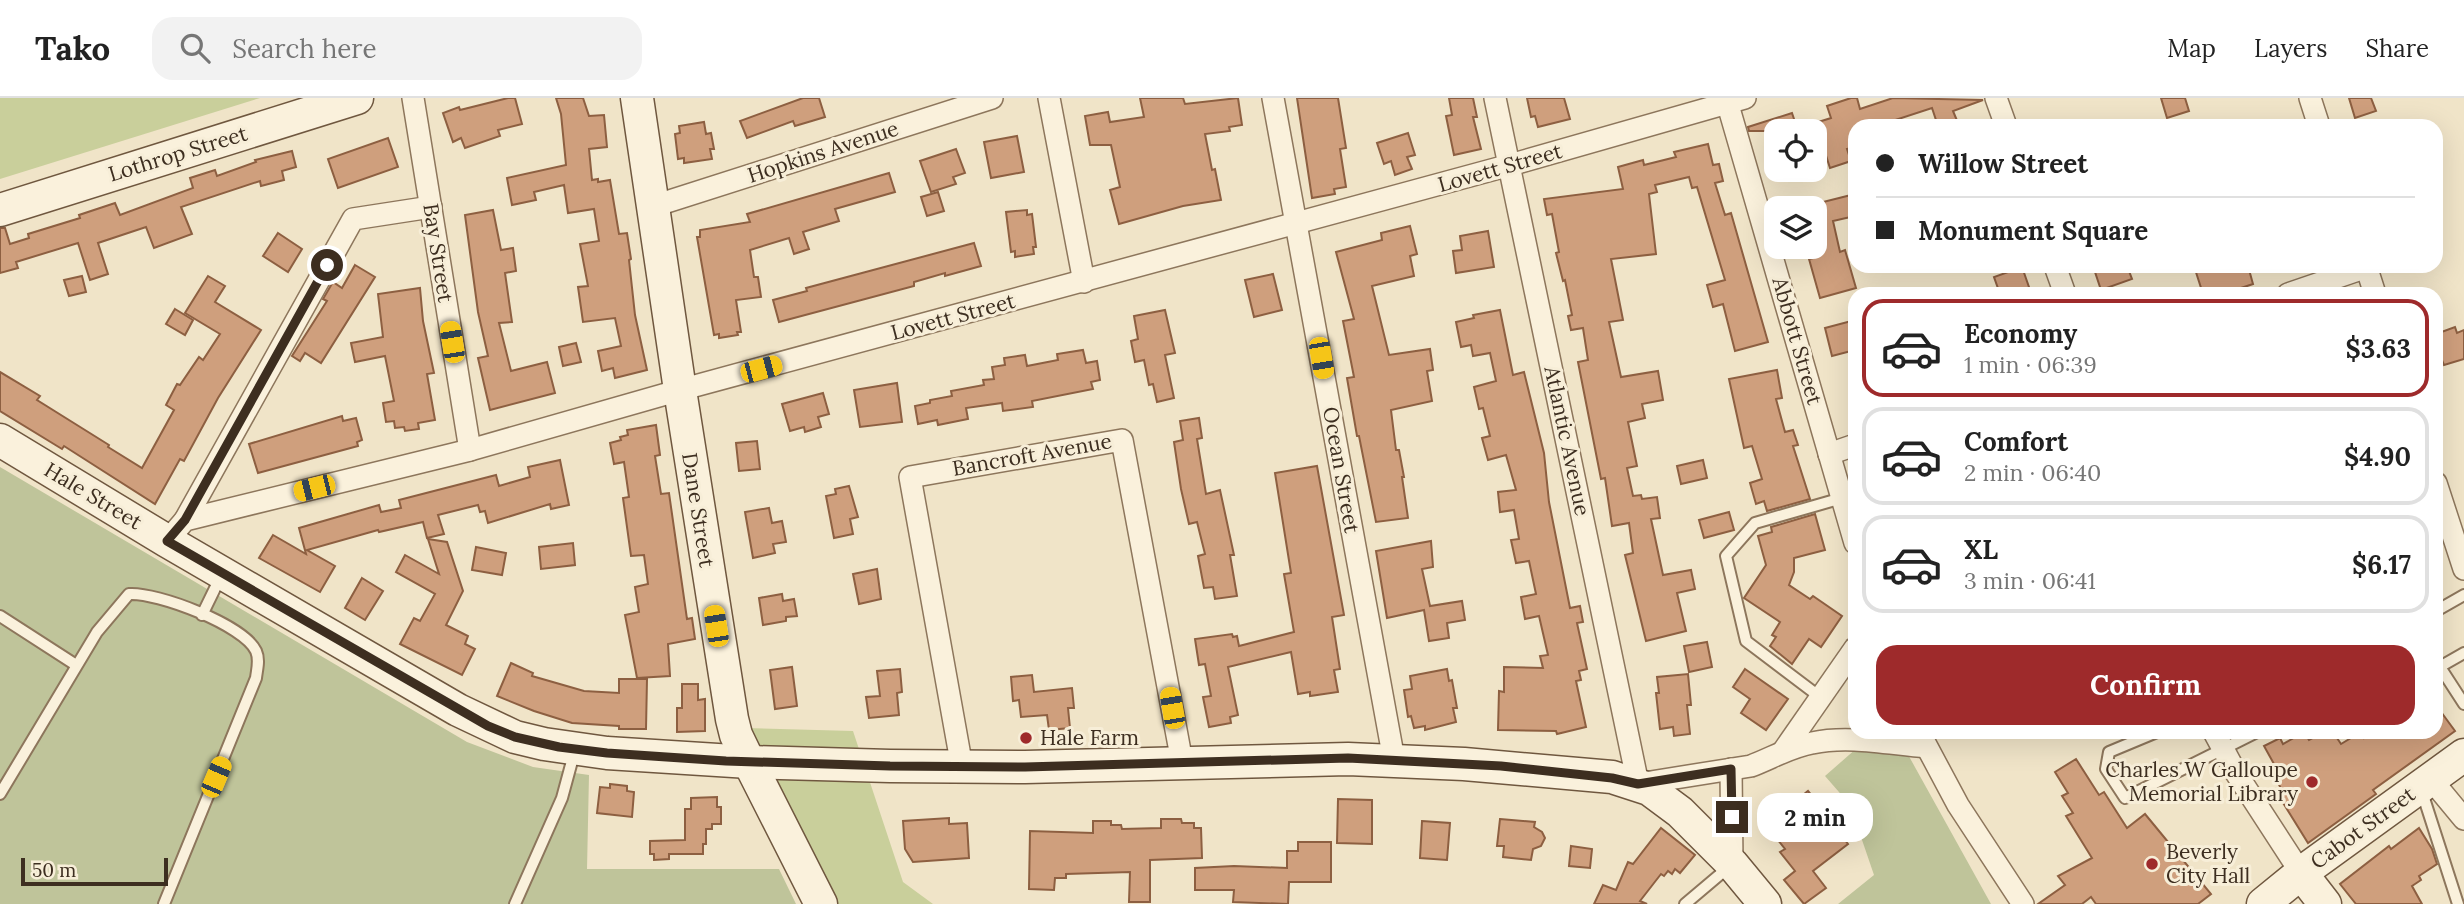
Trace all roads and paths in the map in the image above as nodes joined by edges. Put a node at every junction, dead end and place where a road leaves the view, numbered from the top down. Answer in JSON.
{"nodes":[{"id":1,"x":357,"y":98,"type":"edge"},
{"id":2,"x":413,"y":98,"type":"edge"},
{"id":3,"x":637,"y":98,"type":"edge"},
{"id":4,"x":992,"y":98,"type":"edge"},
{"id":5,"x":1049,"y":98,"type":"edge"},
{"id":6,"x":1273,"y":98,"type":"edge"},
{"id":7,"x":1495,"y":98,"type":"edge"},
{"id":8,"x":1996,"y":98,"type":"edge"},
{"id":9,"x":2309,"y":98,"type":"edge"},
{"id":10,"x":1733,"y":100,"type":"edge"},
{"id":11,"x":2004,"y":119,"type":"edge"},
{"id":12,"x":2316,"y":119,"type":"edge"},
{"id":13,"x":1510,"y":165,"type":"junction"},
{"id":14,"x":654,"y":206,"type":"junction"},
{"id":15,"x":431,"y":207,"type":"junction"},
{"id":16,"x":0,"y":210,"type":"edge"},
{"id":17,"x":1296,"y":224,"type":"junction"},
{"id":18,"x":2349,"y":273,"type":"edge"},
{"id":19,"x":1084,"y":282,"type":"junction"},
{"id":20,"x":2308,"y":287,"type":"edge"},
{"id":21,"x":680,"y":390,"type":"junction"},
{"id":22,"x":0,"y":440,"type":"edge"},
{"id":23,"x":1848,"y":447,"type":"edge"},
{"id":24,"x":470,"y":450,"type":"junction"},
{"id":25,"x":1829,"y":454,"type":"junction"},
{"id":26,"x":1842,"y":498,"type":"junction"},
{"id":27,"x":2443,"y":502,"type":"edge"},
{"id":28,"x":1848,"y":519,"type":"edge"},
{"id":29,"x":176,"y":530,"type":"junction"},
{"id":30,"x":2460,"y":547,"type":"edge"},
{"id":31,"x":2464,"y":569,"type":"edge"},
{"id":32,"x":222,"y":573,"type":"junction"},
{"id":33,"x":2464,"y":595,"type":"edge"},
{"id":34,"x":2443,"y":607,"type":"edge"},
{"id":35,"x":202,"y":615,"type":"junction"},
{"id":36,"x":0,"y":616,"type":"edge"},
{"id":37,"x":2464,"y":653,"type":"edge"},
{"id":38,"x":1848,"y":658,"type":"edge"},
{"id":39,"x":76,"y":665,"type":"junction"},
{"id":40,"x":2443,"y":665,"type":"edge"},
{"id":41,"x":2443,"y":675,"type":"edge"},
{"id":42,"x":1820,"y":697,"type":"junction"},
{"id":43,"x":2464,"y":704,"type":"edge"},
{"id":44,"x":1923,"y":739,"type":"edge"},
{"id":45,"x":2140,"y":739,"type":"edge"},
{"id":46,"x":2218,"y":740,"type":"edge"},
{"id":47,"x":1784,"y":750,"type":"junction"},
{"id":48,"x":2464,"y":755,"type":"edge"},
{"id":49,"x":1394,"y":760,"type":"junction"},
{"id":50,"x":573,"y":761,"type":"junction"},
{"id":51,"x":749,"y":762,"type":"junction"},
{"id":52,"x":1182,"y":762,"type":"junction"},
{"id":53,"x":962,"y":767,"type":"junction"},
{"id":54,"x":1731,"y":769,"type":"junction"},
{"id":55,"x":2425,"y":782,"type":"junction"},
{"id":56,"x":1638,"y":784,"type":"junction"},
{"id":57,"x":0,"y":794,"type":"edge"},
{"id":58,"x":2464,"y":819,"type":"edge"},
{"id":59,"x":1732,"y":864,"type":"junction"},
{"id":60,"x":2301,"y":873,"type":"junction"},
{"id":61,"x":1756,"y":901,"type":"edge"},
{"id":62,"x":164,"y":904,"type":"edge"},
{"id":63,"x":515,"y":904,"type":"edge"},
{"id":64,"x":821,"y":904,"type":"edge"},
{"id":65,"x":1685,"y":904,"type":"edge"},
{"id":66,"x":2023,"y":904,"type":"edge"},
{"id":67,"x":2263,"y":904,"type":"edge"},
{"id":68,"x":2325,"y":904,"type":"edge"},
{"id":69,"x":2458,"y":904,"type":"edge"}],
"edges":[{"from":1,"to":16,"type":"street","name":"Lothrop Street"},
{"from":2,"to":15,"type":"street","name":"Bay Street"},
{"from":3,"to":14,"type":"street","name":"Dane Street"},
{"from":4,"to":14,"type":"street","name":"Hopkins Avenue"},
{"from":5,"to":19,"type":"street"},
{"from":6,"to":17,"type":"street","name":"Ocean Street"},
{"from":7,"to":13,"type":"street","name":"Atlantic Avenue"},
{"from":8,"to":11,"type":"street"},
{"from":9,"to":12,"type":"street"},
{"from":10,"to":13,"type":"street","name":"Lovett Street"},
{"from":10,"to":25,"type":"street","name":"Abbott Street"},
{"from":13,"to":17,"type":"street","name":"Lovett Street"},
{"from":13,"to":56,"type":"street","name":"Atlantic Avenue"},
{"from":14,"to":21,"type":"street","name":"Dane Street"},
{"from":15,"to":24,"type":"street","name":"Bay Street"},
{"from":15,"to":29,"type":"street"},
{"from":17,"to":19,"type":"street","name":"Lovett Street"},
{"from":17,"to":49,"type":"street","name":"Ocean Street"},
{"from":18,"to":20,"type":"street"},
{"from":19,"to":21,"type":"street","name":"Lovett Street"},
{"from":21,"to":24,"type":"street","name":"Lovett Street"},
{"from":21,"to":51,"type":"street","name":"Dane Street"},
{"from":22,"to":29,"type":"street","name":"Hale Street"},
{"from":23,"to":25,"type":"street"},
{"from":24,"to":29,"type":"street","name":"Lovett Street"},
{"from":25,"to":26,"type":"street","name":"Abbott Street"},
{"from":26,"to":28,"type":"street","name":"Abbott Street"},
{"from":26,"to":42,"type":"lane"},
{"from":27,"to":30,"type":"street"},
{"from":29,"to":32,"type":"street","name":"Hale Street"},
{"from":30,"to":31,"type":"street"},
{"from":32,"to":35,"type":"lane"},
{"from":32,"to":50,"type":"street","name":"Hale Street"},
{"from":33,"to":34,"type":"lane"},
{"from":35,"to":39,"type":"lane"},
{"from":35,"to":62,"type":"lane"},
{"from":36,"to":39,"type":"lane"},
{"from":37,"to":40,"type":"lane"},
{"from":38,"to":42,"type":"street"},
{"from":39,"to":57,"type":"lane"},
{"from":41,"to":43,"type":"lane"},
{"from":42,"to":47,"type":"street"},
{"from":44,"to":47,"type":"street"},
{"from":44,"to":66,"type":"street"},
{"from":45,"to":46,"type":"lane"},
{"from":46,"to":60,"type":"street"},
{"from":47,"to":54,"type":"street"},
{"from":48,"to":55,"type":"street","name":"Cabot Street"},
{"from":49,"to":52,"type":"street","name":"Hale Street"},
{"from":49,"to":56,"type":"street","name":"Hale Street"},
{"from":50,"to":51,"type":"street","name":"Hale Street"},
{"from":50,"to":63,"type":"lane"},
{"from":51,"to":53,"type":"street","name":"Hale Street"},
{"from":51,"to":64,"type":"street","name":"Dane Street"},
{"from":52,"to":53,"type":"street","name":"Hale Street"},
{"from":52,"to":53,"type":"street","name":"Bancroft Avenue"},
{"from":54,"to":56,"type":"street"},
{"from":54,"to":59,"type":"street"},
{"from":55,"to":58,"type":"street"},
{"from":55,"to":60,"type":"street","name":"Cabot Street"},
{"from":55,"to":69,"type":"lane"},
{"from":56,"to":59,"type":"street","name":"Hale Street"},
{"from":59,"to":61,"type":"street","name":"Hale Street"},
{"from":59,"to":65,"type":"lane"},
{"from":60,"to":67,"type":"street","name":"Cabot Street"},
{"from":60,"to":68,"type":"street"}]}
